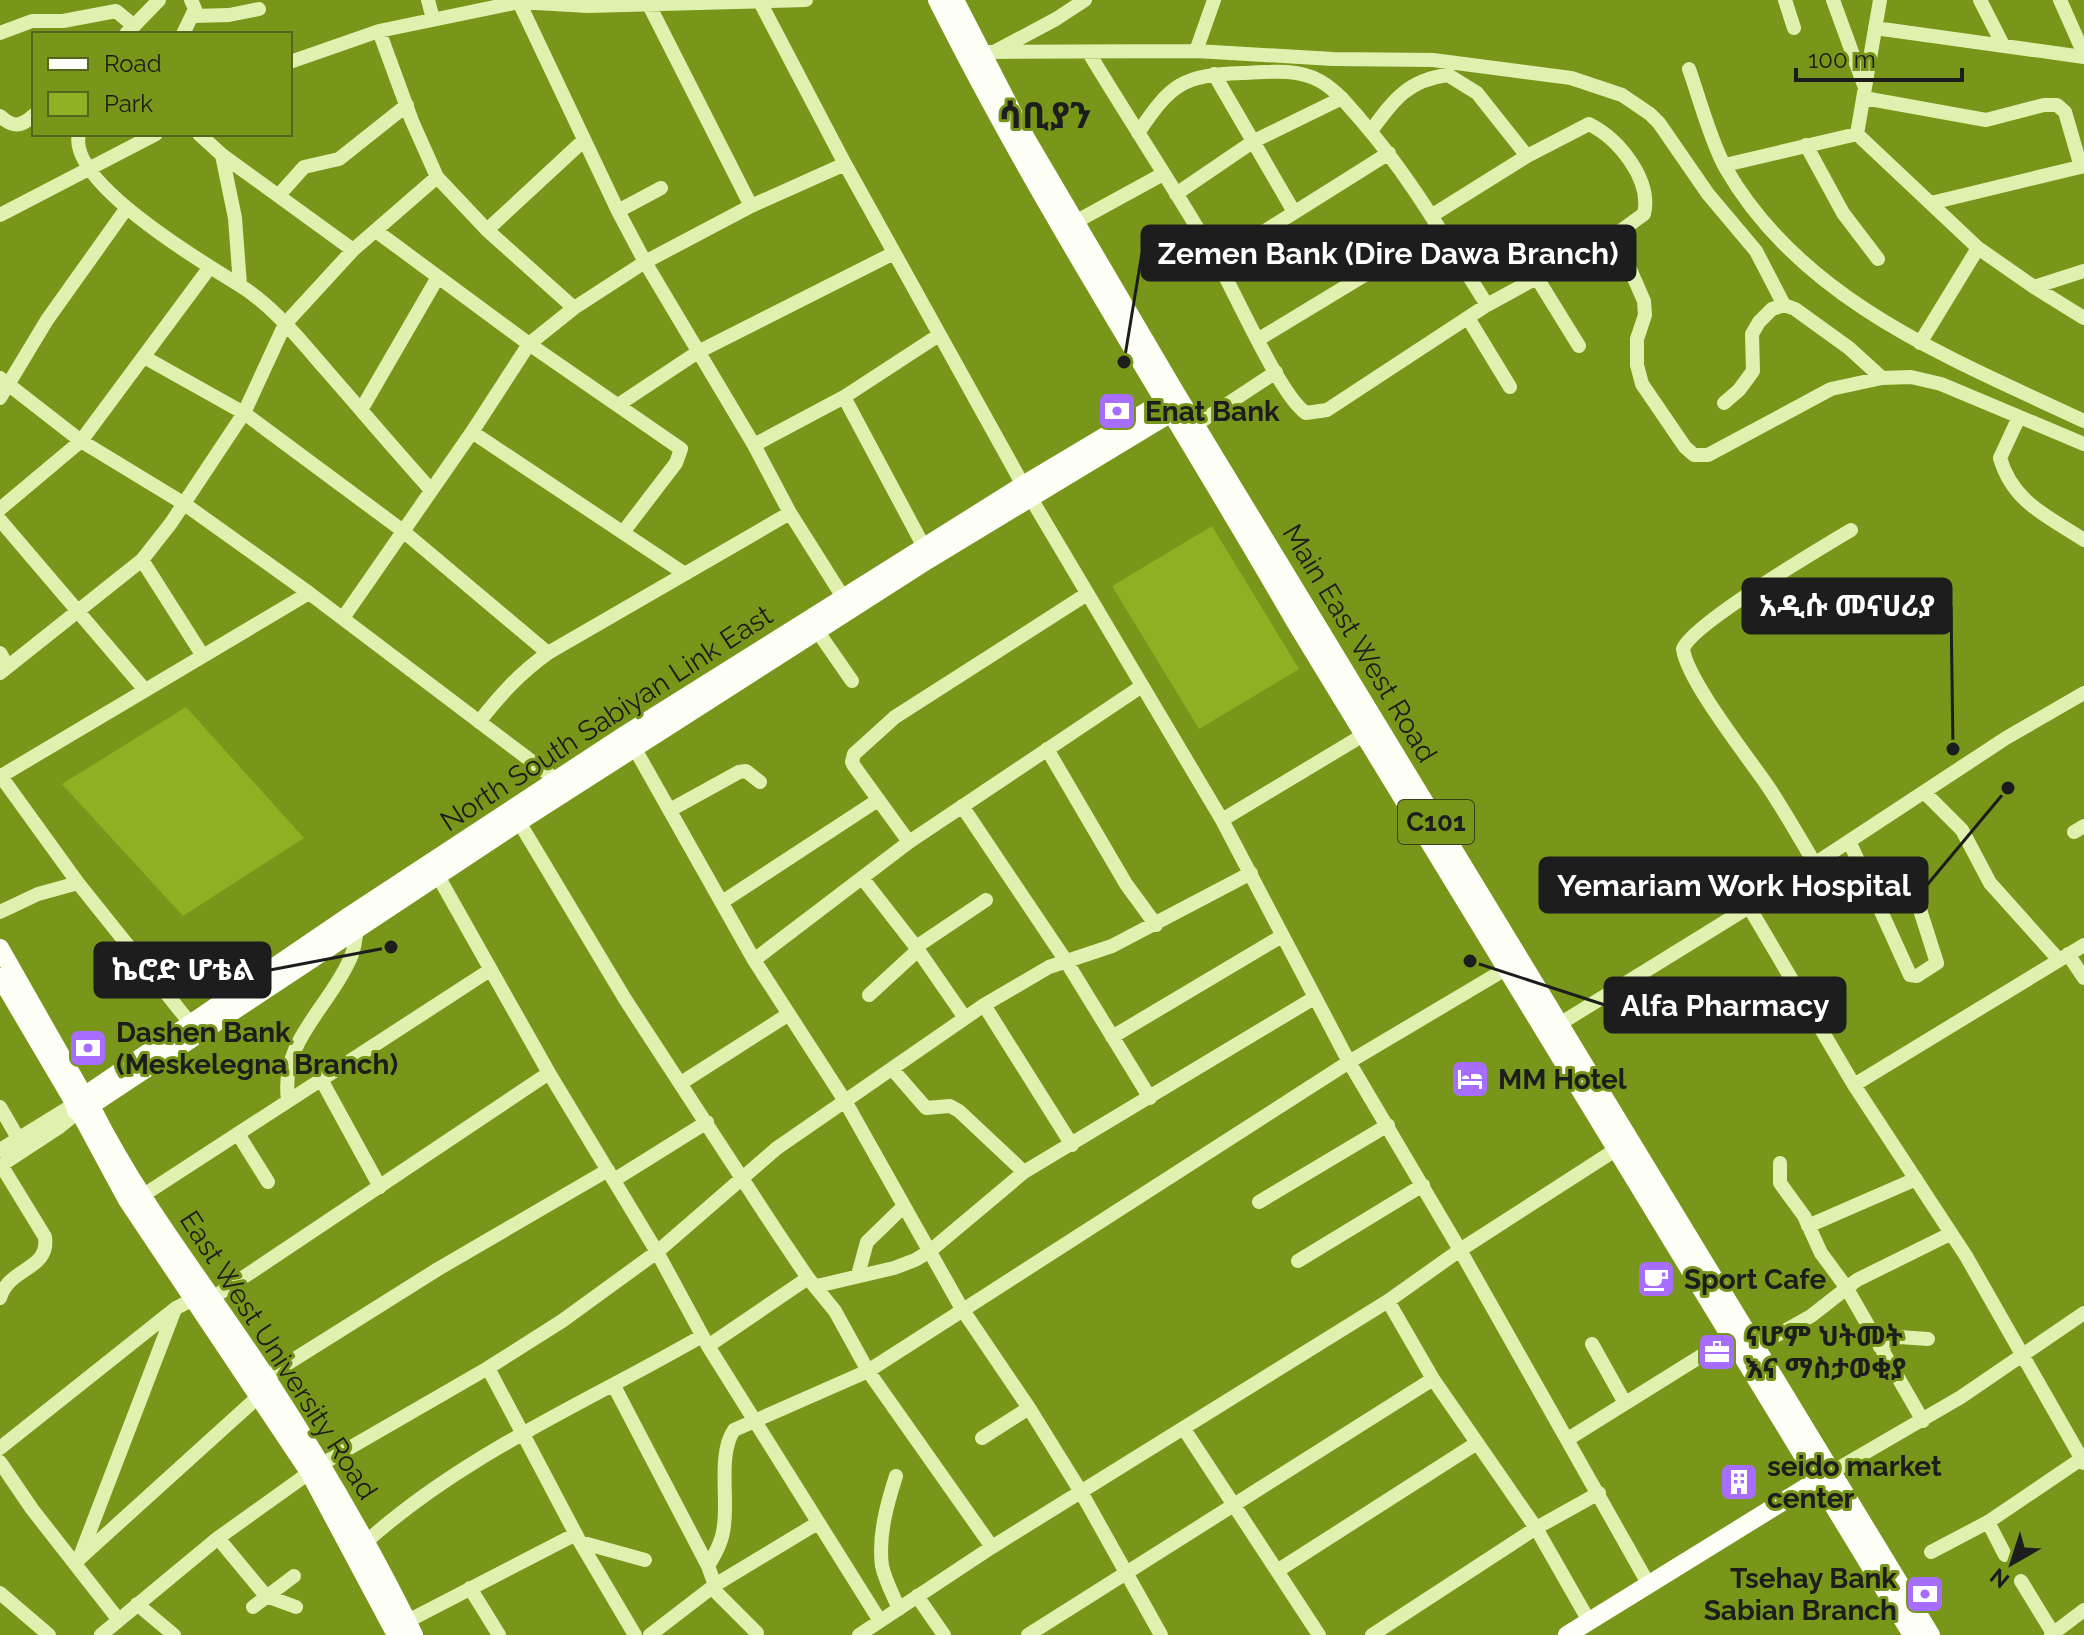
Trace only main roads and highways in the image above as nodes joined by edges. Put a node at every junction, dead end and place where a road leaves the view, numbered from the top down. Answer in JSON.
{"nodes":[{"id":1,"x":937,"y":0,"type":"edge"},
{"id":2,"x":962,"y":3,"type":"edge"},
{"id":3,"x":1068,"y":226,"type":"junction"},
{"id":4,"x":1173,"y":403,"type":"junction"},
{"id":5,"x":1215,"y":470,"type":"junction"},
{"id":6,"x":1027,"y":491,"type":"junction"},
{"id":7,"x":848,"y":605,"type":"junction"},
{"id":8,"x":1343,"y":684,"type":"junction"},
{"id":9,"x":1382,"y":749,"type":"junction"},
{"id":10,"x":564,"y":786,"type":"junction"},
{"id":11,"x":394,"y":896,"type":"junction"},
{"id":12,"x":0,"y":948,"type":"edge"},
{"id":13,"x":0,"y":977,"type":"edge"},
{"id":14,"x":82,"y":1104,"type":"junction"},
{"id":15,"x":202,"y":1299,"type":"junction"},
{"id":16,"x":1722,"y":1308,"type":"junction"},
{"id":17,"x":315,"y":1468,"type":"junction"},
{"id":18,"x":1825,"y":1476,"type":"junction"},
{"id":19,"x":396,"y":1629,"type":"edge"},
{"id":20,"x":1567,"y":1635,"type":"edge"},
{"id":21,"x":1912,"y":1635,"type":"edge"},
{"id":22,"x":1931,"y":1635,"type":"edge"}],
"edges":[{"from":1,"to":3,"type":"main road","name":"Main East West Road","number":"C101"},
{"from":2,"to":3,"type":"main road","name":"Main East West Road","number":"C101"},
{"from":3,"to":4,"type":"main road","name":"Main East West Road","number":"C101"},
{"from":4,"to":5,"type":"main road","name":"Main East West Road","number":"C101"},
{"from":4,"to":5,"type":"main road","name":"Main East West Road","number":"C101"},
{"from":4,"to":6,"type":"main road","name":"North South Sabiyan Link East"},
{"from":5,"to":8,"type":"main road","name":"Main East West Road","number":"C101"},
{"from":6,"to":7,"type":"main road","name":"North South Sabiyan Link East"},
{"from":6,"to":7,"type":"main road","name":"North South Sabiyan Link East"},
{"from":7,"to":10,"type":"main road","name":"North South Sabiyan Link East"},
{"from":7,"to":10,"type":"main road","name":"North South Sabiyan Link East"},
{"from":8,"to":9,"type":"main road","name":"Main East West Road","number":"C101"},
{"from":8,"to":9,"type":"main road","name":"Main East West Road","number":"C101"},
{"from":9,"to":16,"type":"main road","name":"Main East West Road","number":"C101"},
{"from":10,"to":11,"type":"main road","name":"North South Sabiyan Link East"},
{"from":10,"to":11,"type":"main road","name":"North South Sabiyan Link East"},
{"from":11,"to":14,"type":"main road","name":"North South Sabiyan Link East"},
{"from":11,"to":14,"type":"main road","name":"North South Sabiyan Link East"},
{"from":12,"to":14,"type":"main road","name":"East West University Road"},
{"from":13,"to":14,"type":"main road","name":"East West University Road"},
{"from":14,"to":15,"type":"main road","name":"East West University Road"},
{"from":14,"to":15,"type":"main road","name":"East West University Road"},
{"from":15,"to":17,"type":"main road","name":"East West University Road"},
{"from":15,"to":17,"type":"main road","name":"East West University Road"},
{"from":16,"to":18,"type":"main road","name":"Main East West Road","number":"C101"},
{"from":16,"to":18,"type":"main road","name":"Main East West Road","number":"C101"},
{"from":17,"to":19,"type":"main road","name":"East West University Road"},
{"from":17,"to":19,"type":"main road","name":"East West University Road"},
{"from":18,"to":20,"type":"main road"},
{"from":18,"to":21,"type":"main road","name":"Main East West Road","number":"C101"},
{"from":18,"to":22,"type":"main road","name":"Main East West Road","number":"C101"}]}
